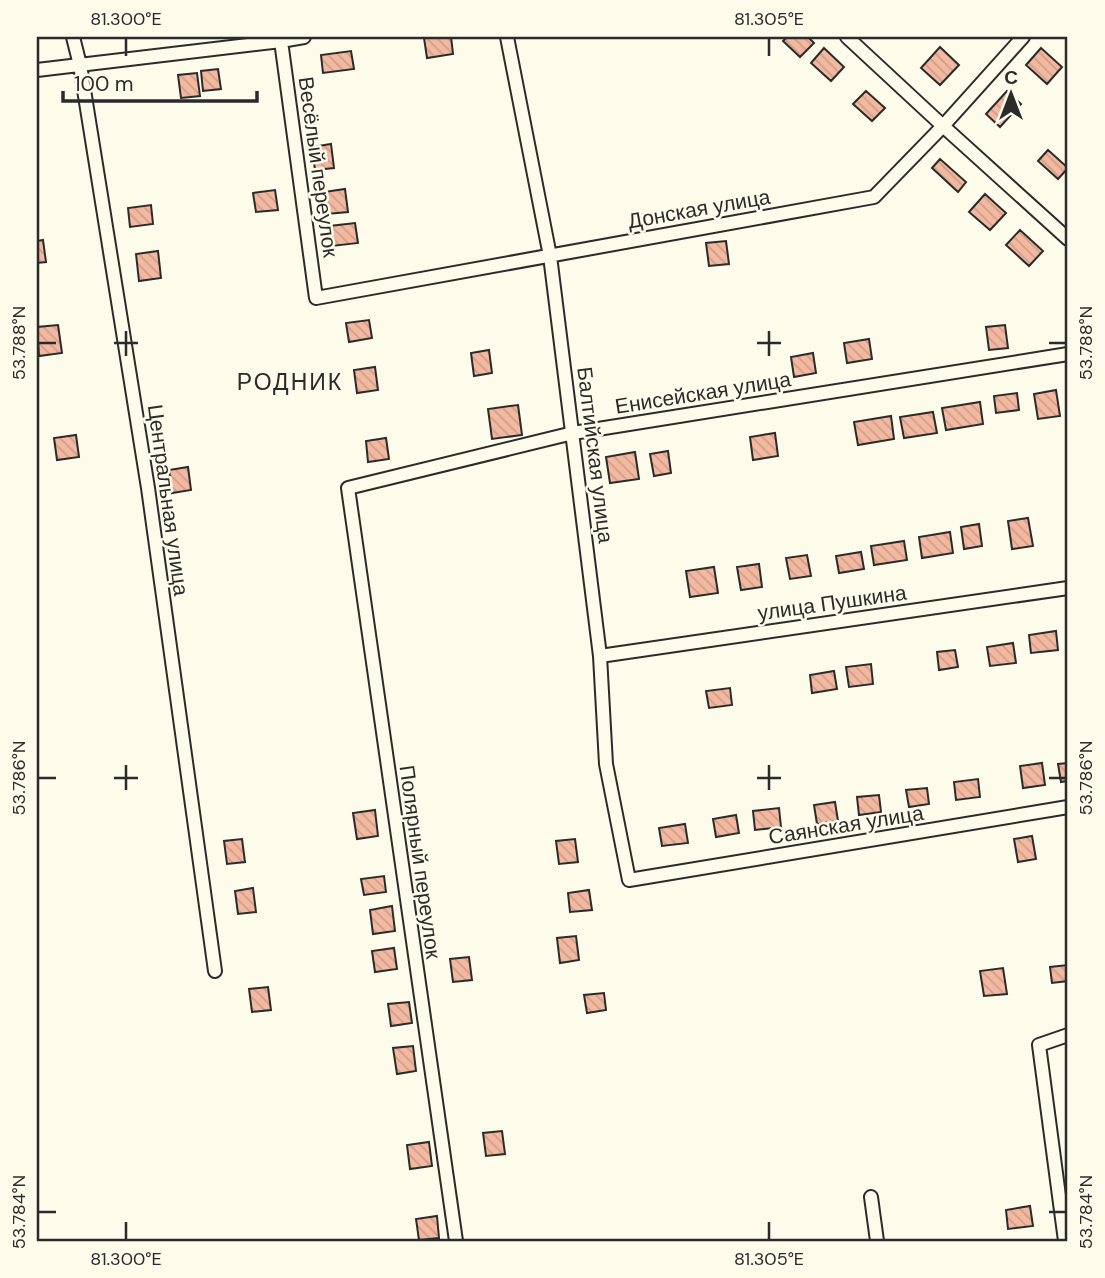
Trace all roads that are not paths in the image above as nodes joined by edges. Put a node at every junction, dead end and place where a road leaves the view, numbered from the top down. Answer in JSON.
{"nodes":[{"id":1,"x":73,"y":37,"type":"edge"},
{"id":2,"x":304,"y":37,"type":"edge"},
{"id":3,"x":507,"y":37,"type":"edge"},
{"id":4,"x":847,"y":37,"type":"edge"},
{"id":5,"x":1023,"y":37,"type":"edge"},
{"id":6,"x":281,"y":41,"type":"junction"},
{"id":7,"x":80,"y":65,"type":"junction"},
{"id":8,"x":37,"y":70,"type":"edge"},
{"id":9,"x":943,"y":126,"type":"junction"},
{"id":10,"x":1068,"y":239,"type":"edge"},
{"id":11,"x":550,"y":256,"type":"junction"},
{"id":12,"x":316,"y":298,"type":"joint"},
{"id":13,"x":1068,"y":354,"type":"edge"},
{"id":14,"x":573,"y":433,"type":"junction"},
{"id":15,"x":348,"y":488,"type":"joint"},
{"id":16,"x":1068,"y":588,"type":"edge"},
{"id":17,"x":600,"y":656,"type":"junction"},
{"id":18,"x":1068,"y":807,"type":"edge"},
{"id":19,"x":629,"y":880,"type":"joint"},
{"id":20,"x":215,"y":971,"type":"dead end"},
{"id":21,"x":1068,"y":1035,"type":"edge"},
{"id":22,"x":871,"y":1197,"type":"dead end"},
{"id":23,"x":456,"y":1241,"type":"edge"},
{"id":24,"x":877,"y":1241,"type":"edge"},
{"id":25,"x":1065,"y":1241,"type":"edge"}],
"edges":[{"from":1,"to":7,"type":"street","name":"Центральная улица"},
{"from":2,"to":6,"type":"street"},
{"from":3,"to":11,"type":"street","name":"Балтийская улица"},
{"from":4,"to":9,"type":"street"},
{"from":5,"to":9,"type":"street","name":"Донская улица"},
{"from":6,"to":7,"type":"street"},
{"from":6,"to":12,"type":"street","name":"Весёлый переулок"},
{"from":7,"to":8,"type":"street"},
{"from":7,"to":20,"type":"street","name":"Центральная улица"},
{"from":9,"to":10,"type":"street"},
{"from":9,"to":11,"type":"street","name":"Донская улица"},
{"from":11,"to":12,"type":"street","name":"Донская улица"},
{"from":11,"to":14,"type":"street","name":"Балтийская улица"},
{"from":13,"to":14,"type":"street","name":"Енисейская улица"},
{"from":14,"to":15,"type":"street","name":"Енисейская улица"},
{"from":14,"to":17,"type":"street","name":"Балтийская улица"},
{"from":15,"to":23,"type":"street","name":"Полярный переулок"},
{"from":16,"to":17,"type":"street","name":"улица Пушкина"},
{"from":17,"to":19,"type":"street","name":"Балтийская улица"},
{"from":18,"to":19,"type":"street","name":"Саянская улица"},
{"from":21,"to":25,"type":"street"},
{"from":22,"to":24,"type":"street"}]}
